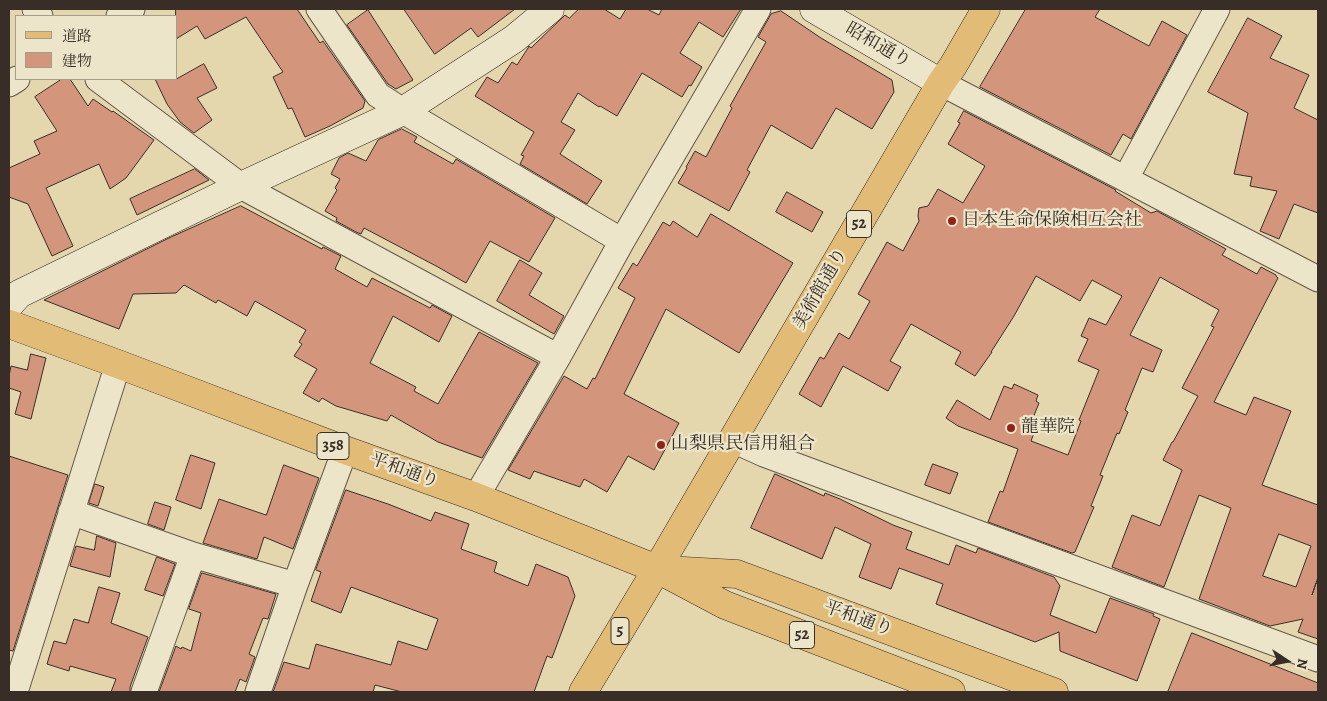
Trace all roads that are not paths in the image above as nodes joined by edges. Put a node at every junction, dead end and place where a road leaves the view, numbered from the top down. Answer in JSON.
{"nodes":[{"id":1,"x":132,"y":9,"type":"edge"},
{"id":2,"x":319,"y":9,"type":"edge"},
{"id":3,"x":550,"y":9,"type":"edge"},
{"id":4,"x":758,"y":9,"type":"edge"},
{"id":5,"x":814,"y":9,"type":"edge"},
{"id":6,"x":986,"y":9,"type":"edge"},
{"id":7,"x":1217,"y":9,"type":"edge"},
{"id":8,"x":121,"y":15,"type":"edge"},
{"id":9,"x":99,"y":80,"type":"edge"},
{"id":10,"x":941,"y":82,"type":"junction"},
{"id":11,"x":403,"y":111,"type":"junction"},
{"id":12,"x":1126,"y":178,"type":"junction"},
{"id":13,"x":241,"y":186,"type":"junction"},
{"id":14,"x":622,"y":241,"type":"junction"},
{"id":15,"x":1318,"y":279,"type":"edge"},
{"id":16,"x":9,"y":305,"type":"edge"},
{"id":17,"x":9,"y":324,"type":"edge"},
{"id":18,"x":558,"y":357,"type":"junction"},
{"id":19,"x":118,"y":364,"type":"junction"},
{"id":20,"x":733,"y":440,"type":"junction"},
{"id":21,"x":344,"y":450,"type":"junction"},
{"id":22,"x":476,"y":497,"type":"junction"},
{"id":23,"x":71,"y":512,"type":"junction"},
{"id":24,"x":193,"y":555,"type":"junction"},
{"id":25,"x":657,"y":569,"type":"junction"},
{"id":26,"x":295,"y":586,"type":"junction"},
{"id":27,"x":1318,"y":659,"type":"edge"},
{"id":28,"x":15,"y":692,"type":"edge"},
{"id":29,"x":144,"y":692,"type":"edge"},
{"id":30,"x":258,"y":692,"type":"edge"},
{"id":31,"x":583,"y":692,"type":"edge"},
{"id":32,"x":951,"y":692,"type":"edge"},
{"id":33,"x":1054,"y":692,"type":"edge"}],
"edges":[{"from":1,"to":8,"type":"street"},
{"from":2,"to":11,"type":"street"},
{"from":3,"to":11,"type":"street"},
{"from":4,"to":14,"type":"street"},
{"from":5,"to":10,"type":"street","name":"昭和通り"},
{"from":6,"to":10,"type":"main road","name":"美術館通り","number":"52"},
{"from":7,"to":12,"type":"street"},
{"from":9,"to":13,"type":"street"},
{"from":10,"to":12,"type":"street"},
{"from":10,"to":20,"type":"main road","name":"美術館通り","number":"52"},
{"from":11,"to":13,"type":"street"},
{"from":11,"to":14,"type":"street"},
{"from":12,"to":15,"type":"street"},
{"from":13,"to":16,"type":"street"},
{"from":13,"to":18,"type":"street"},
{"from":14,"to":18,"type":"street"},
{"from":17,"to":19,"type":"main road","name":"平和通り","number":"358"},
{"from":18,"to":22,"type":"street"},
{"from":19,"to":21,"type":"main road","name":"平和通り","number":"358"},
{"from":19,"to":23,"type":"street"},
{"from":20,"to":25,"type":"main road","name":"美術館通り","number":"52"},
{"from":20,"to":27,"type":"street"},
{"from":21,"to":22,"type":"main road","name":"平和通り","number":"358"},
{"from":21,"to":26,"type":"street"},
{"from":22,"to":25,"type":"main road","name":"平和通り","number":"358"},
{"from":23,"to":24,"type":"street"},
{"from":23,"to":28,"type":"street"},
{"from":24,"to":26,"type":"street"},
{"from":24,"to":29,"type":"street"},
{"from":25,"to":31,"type":"main road","number":"5"},
{"from":25,"to":32,"type":"main road","name":"平和通り","number":"52"},
{"from":25,"to":33,"type":"main road","name":"平和通り","number":"52"},
{"from":26,"to":30,"type":"street"}]}
